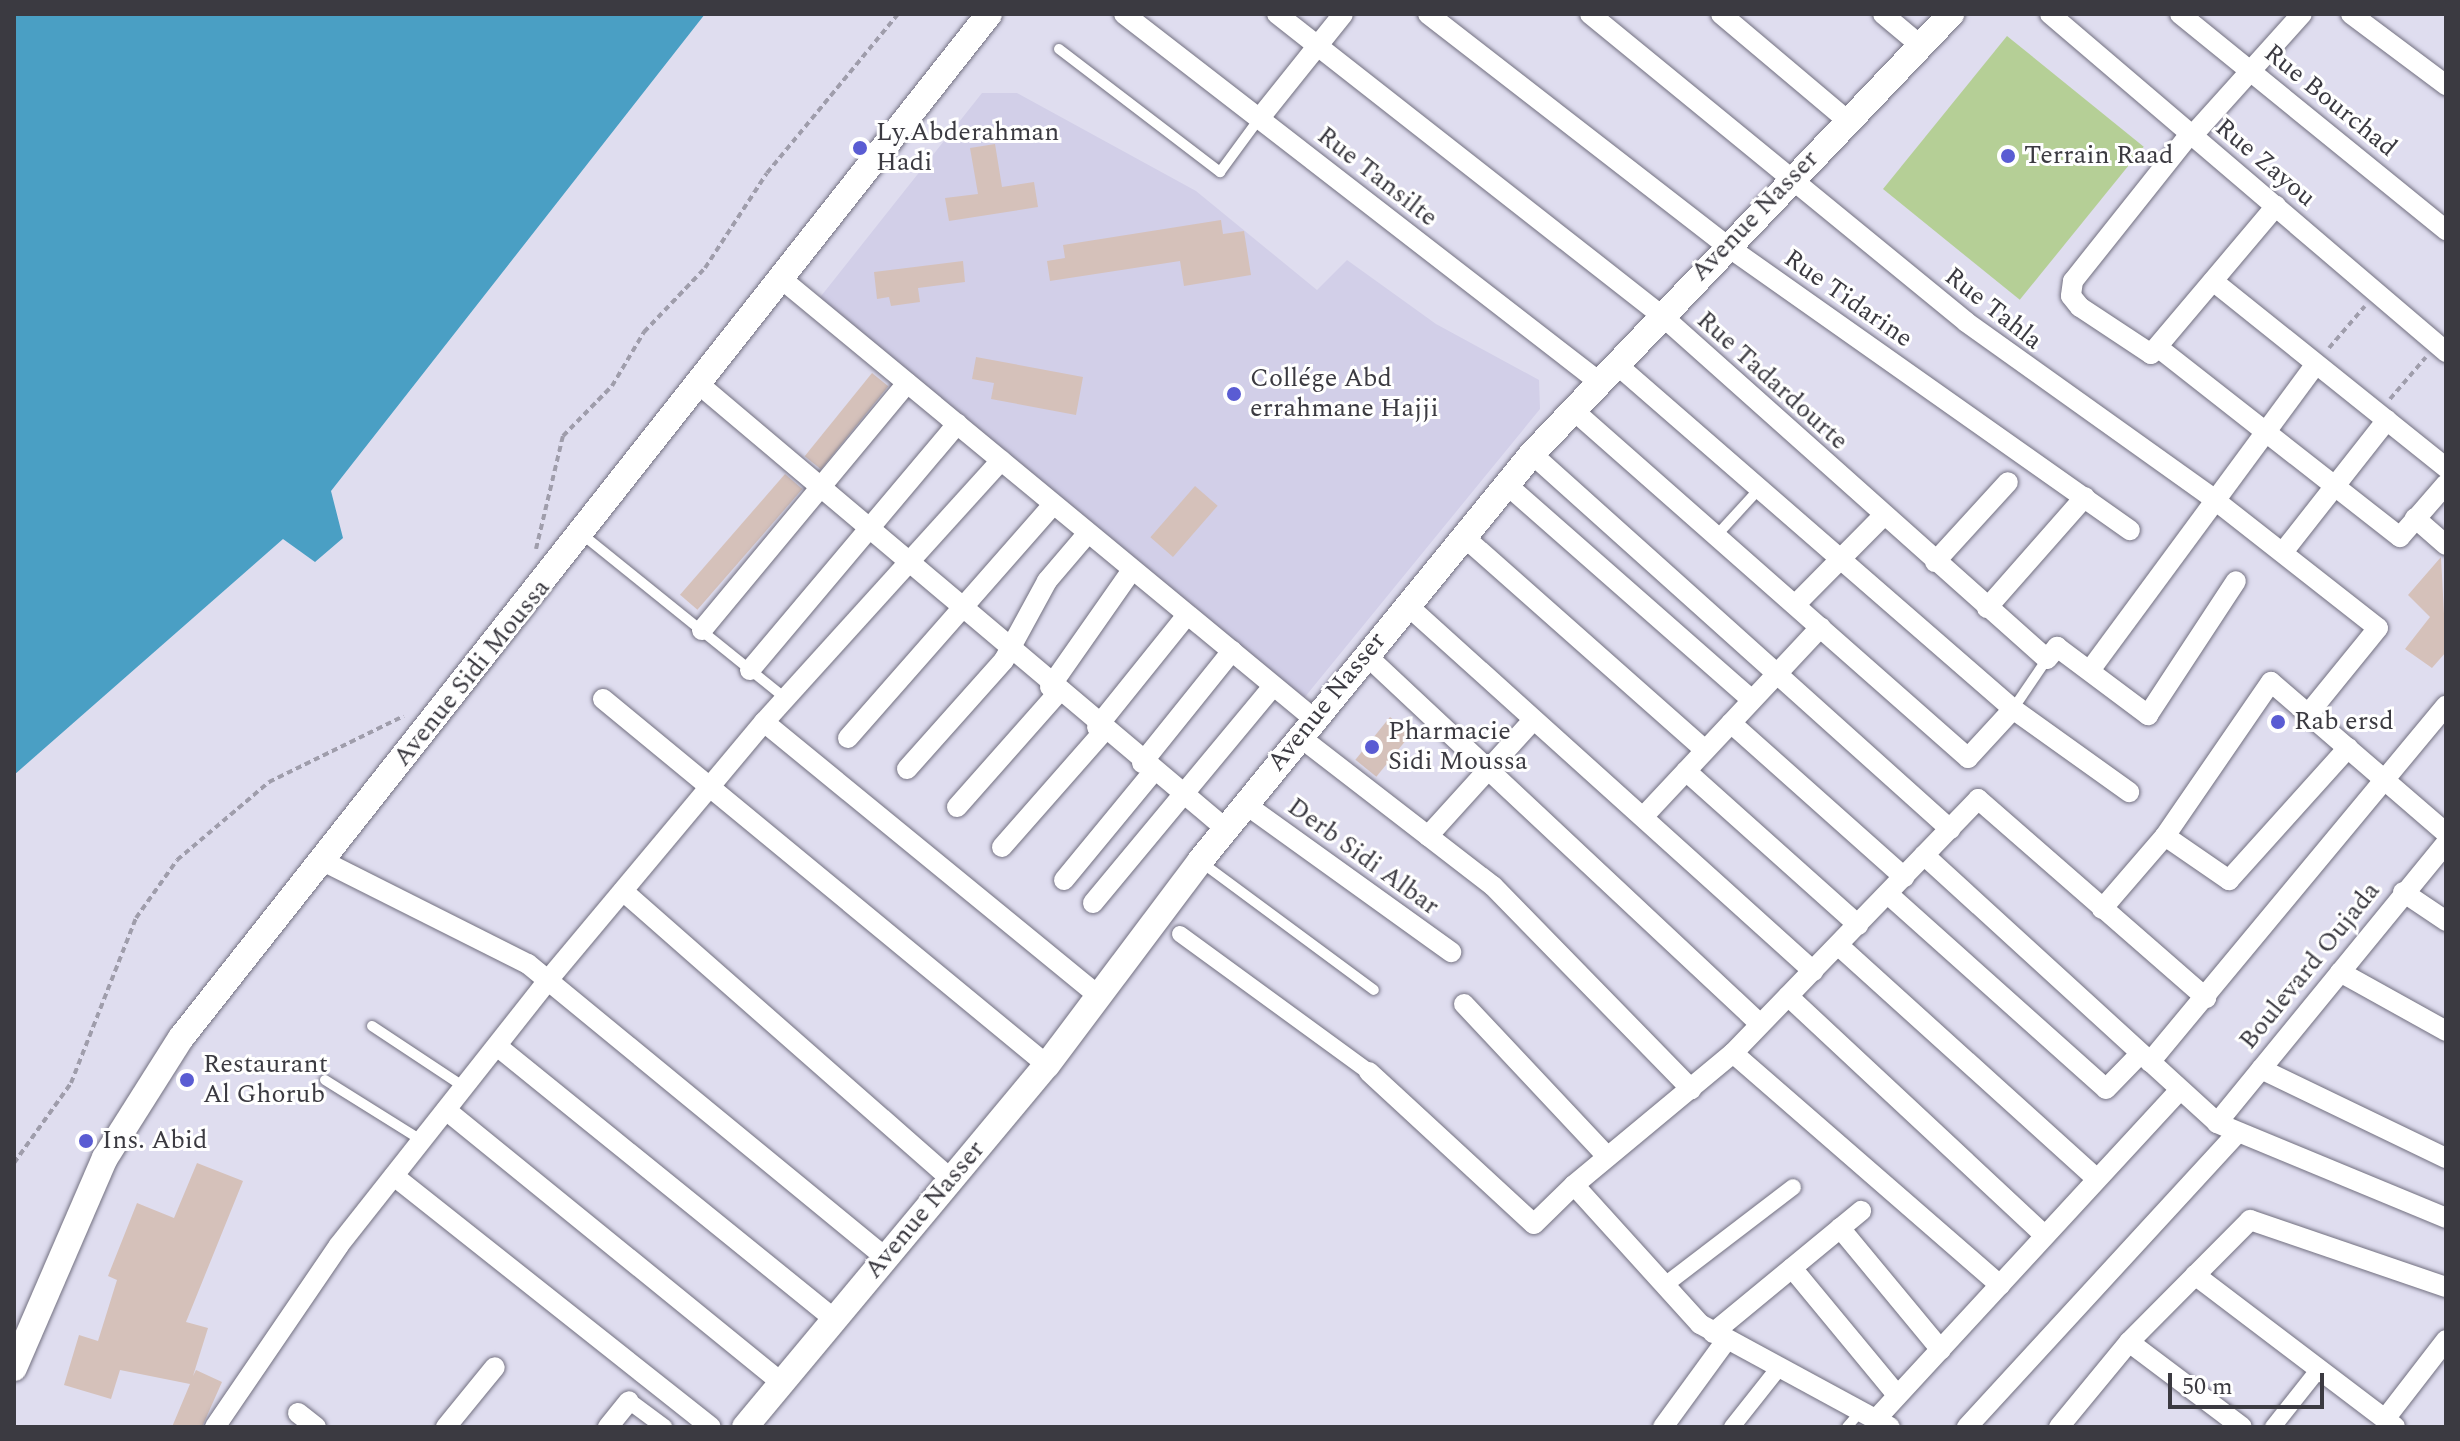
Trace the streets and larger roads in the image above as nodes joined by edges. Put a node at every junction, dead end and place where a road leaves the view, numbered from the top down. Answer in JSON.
{"nodes":[{"id":1,"x":989,"y":14,"type":"edge"},
{"id":2,"x":1124,"y":14,"type":"edge"},
{"id":3,"x":1277,"y":14,"type":"edge"},
{"id":4,"x":1343,"y":14,"type":"edge"},
{"id":5,"x":1428,"y":14,"type":"edge"},
{"id":6,"x":1590,"y":14,"type":"edge"},
{"id":7,"x":1721,"y":14,"type":"edge"},
{"id":8,"x":1883,"y":14,"type":"edge"},
{"id":9,"x":1951,"y":14,"type":"edge"},
{"id":10,"x":2050,"y":14,"type":"edge"},
{"id":11,"x":2180,"y":14,"type":"edge"},
{"id":12,"x":2302,"y":14,"type":"edge"},
{"id":13,"x":2351,"y":14,"type":"edge"},
{"id":14,"x":1920,"y":45,"type":"junction"},
{"id":15,"x":1317,"y":46,"type":"junction"},
{"id":16,"x":2254,"y":71,"type":"junction"},
{"id":17,"x":2446,"y":85,"type":"edge"},
{"id":18,"x":1259,"y":119,"type":"junction"},
{"id":19,"x":1847,"y":120,"type":"junction"},
{"id":20,"x":2191,"y":135,"type":"junction"},
{"id":21,"x":1790,"y":180,"type":"junction"},
{"id":22,"x":2276,"y":206,"type":"junction"},
{"id":23,"x":2446,"y":230,"type":"edge"},
{"id":24,"x":1727,"y":246,"type":"junction"},
{"id":25,"x":784,"y":281,"type":"junction"},
{"id":26,"x":2213,"y":281,"type":"junction"},
{"id":27,"x":1660,"y":314,"type":"junction"},
{"id":28,"x":2442,"y":348,"type":"edge"},
{"id":29,"x":2160,"y":349,"type":"junction"},
{"id":30,"x":2315,"y":365,"type":"junction"},
{"id":31,"x":1607,"y":372,"type":"junction"},
{"id":32,"x":907,"y":383,"type":"junction"},
{"id":33,"x":701,"y":386,"type":"junction"},
{"id":34,"x":1572,"y":409,"type":"junction"},
{"id":35,"x":2382,"y":416,"type":"junction"},
{"id":36,"x":957,"y":424,"type":"junction"},
{"id":37,"x":2263,"y":429,"type":"junction"},
{"id":38,"x":1532,"y":454,"type":"junction"},
{"id":39,"x":1001,"y":461,"type":"junction"},
{"id":40,"x":2446,"y":468,"type":"edge"},
{"id":41,"x":2008,"y":482,"type":"dead end"},
{"id":42,"x":2335,"y":483,"type":"junction"},
{"id":43,"x":1506,"y":484,"type":"junction"},
{"id":44,"x":2446,"y":484,"type":"edge"},
{"id":45,"x":820,"y":491,"type":"junction"},
{"id":46,"x":2085,"y":497,"type":"junction"},
{"id":47,"x":2211,"y":497,"type":"junction"},
{"id":48,"x":1053,"y":505,"type":"junction"},
{"id":49,"x":1883,"y":516,"type":"junction"},
{"id":50,"x":2415,"y":518,"type":"junction"},
{"id":51,"x":869,"y":530,"type":"junction"},
{"id":52,"x":2130,"y":530,"type":"dead end"},
{"id":53,"x":1088,"y":533,"type":"junction"},
{"id":54,"x":1463,"y":536,"type":"junction"},
{"id":55,"x":2446,"y":545,"type":"edge"},
{"id":56,"x":2283,"y":552,"type":"junction"},
{"id":57,"x":1841,"y":559,"type":"junction"},
{"id":58,"x":1935,"y":562,"type":"junction"},
{"id":59,"x":908,"y":564,"type":"junction"},
{"id":60,"x":1132,"y":570,"type":"junction"},
{"id":61,"x":2236,"y":581,"type":"dead end"},
{"id":62,"x":1796,"y":604,"type":"junction"},
{"id":63,"x":1407,"y":605,"type":"junction"},
{"id":64,"x":1987,"y":608,"type":"junction"},
{"id":65,"x":961,"y":610,"type":"junction"},
{"id":66,"x":1187,"y":615,"type":"junction"},
{"id":67,"x":1821,"y":627,"type":"junction"},
{"id":68,"x":702,"y":630,"type":"road end"},
{"id":69,"x":1232,"y":651,"type":"junction"},
{"id":70,"x":1007,"y":652,"type":"junction"},
{"id":71,"x":1366,"y":655,"type":"junction"},
{"id":72,"x":2091,"y":669,"type":"junction"},
{"id":73,"x":750,"y":670,"type":"road end"},
{"id":74,"x":1777,"y":673,"type":"junction"},
{"id":75,"x":1273,"y":686,"type":"junction"},
{"id":76,"x":1054,"y":690,"type":"junction"},
{"id":77,"x":603,"y":699,"type":"dead end"},
{"id":78,"x":1752,"y":700,"type":"junction"},
{"id":79,"x":2446,"y":706,"type":"edge"},
{"id":80,"x":2013,"y":709,"type":"junction"},
{"id":81,"x":2308,"y":714,"type":"junction"},
{"id":82,"x":1533,"y":720,"type":"junction"},
{"id":83,"x":764,"y":722,"type":"junction"},
{"id":84,"x":1731,"y":723,"type":"junction"},
{"id":85,"x":1307,"y":728,"type":"junction"},
{"id":86,"x":1100,"y":729,"type":"junction"},
{"id":87,"x":848,"y":738,"type":"dead end"},
{"id":88,"x":2348,"y":748,"type":"junction"},
{"id":89,"x":1705,"y":750,"type":"junction"},
{"id":90,"x":1147,"y":767,"type":"junction"},
{"id":91,"x":907,"y":769,"type":"dead end"},
{"id":92,"x":1487,"y":771,"type":"junction"},
{"id":93,"x":1686,"y":771,"type":"junction"},
{"id":94,"x":2385,"y":779,"type":"junction"},
{"id":95,"x":711,"y":786,"type":"junction"},
{"id":96,"x":2129,"y":792,"type":"dead end"},
{"id":97,"x":1183,"y":795,"type":"junction"},
{"id":98,"x":1245,"y":804,"type":"junction"},
{"id":99,"x":957,"y":807,"type":"dead end"},
{"id":100,"x":1643,"y":817,"type":"junction"},
{"id":101,"x":1226,"y":829,"type":"junction"},
{"id":102,"x":1950,"y":829,"type":"junction"},
{"id":103,"x":2446,"y":833,"type":"edge"},
{"id":104,"x":1428,"y":836,"type":"junction"},
{"id":105,"x":2165,"y":836,"type":"junction"},
{"id":106,"x":2446,"y":843,"type":"edge"},
{"id":107,"x":1002,"y":847,"type":"dead end"},
{"id":108,"x":1924,"y":855,"type":"junction"},
{"id":109,"x":323,"y":861,"type":"junction"},
{"id":110,"x":1904,"y":877,"type":"junction"},
{"id":111,"x":1064,"y":880,"type":"dead end"},
{"id":112,"x":623,"y":891,"type":"junction"},
{"id":113,"x":2403,"y":892,"type":"junction"},
{"id":114,"x":1888,"y":894,"type":"junction"},
{"id":115,"x":1093,"y":903,"type":"dead end"},
{"id":116,"x":2102,"y":909,"type":"junction"},
{"id":117,"x":2446,"y":921,"type":"edge"},
{"id":118,"x":1858,"y":925,"type":"junction"},
{"id":119,"x":1170,"y":926,"type":"junction"},
{"id":120,"x":1838,"y":945,"type":"junction"},
{"id":121,"x":1451,"y":952,"type":"dead end"},
{"id":122,"x":1813,"y":971,"type":"junction"},
{"id":123,"x":2340,"y":972,"type":"junction"},
{"id":124,"x":549,"y":979,"type":"junction"},
{"id":125,"x":1098,"y":995,"type":"junction"},
{"id":126,"x":1788,"y":996,"type":"junction"},
{"id":127,"x":2206,"y":998,"type":"junction"},
{"id":128,"x":1464,"y":1004,"type":"dead end"},
{"id":129,"x":1760,"y":1024,"type":"junction"},
{"id":130,"x":2446,"y":1031,"type":"edge"},
{"id":131,"x":497,"y":1046,"type":"junction"},
{"id":132,"x":1733,"y":1053,"type":"junction"},
{"id":133,"x":2145,"y":1058,"type":"junction"},
{"id":134,"x":1047,"y":1065,"type":"junction"},
{"id":135,"x":2261,"y":1069,"type":"junction"},
{"id":136,"x":1369,"y":1072,"type":"joint"},
{"id":137,"x":1691,"y":1089,"type":"junction"},
{"id":138,"x":2180,"y":1090,"type":"junction"},
{"id":139,"x":446,"y":1110,"type":"junction"},
{"id":140,"x":2217,"y":1123,"type":"junction"},
{"id":141,"x":2237,"y":1133,"type":"junction"},
{"id":142,"x":1606,"y":1155,"type":"junction"},
{"id":143,"x":2446,"y":1158,"type":"edge"},
{"id":144,"x":394,"y":1176,"type":"junction"},
{"id":145,"x":2095,"y":1177,"type":"junction"},
{"id":146,"x":951,"y":1179,"type":"junction"},
{"id":147,"x":1574,"y":1185,"type":"junction"},
{"id":148,"x":1793,"y":1187,"type":"dead end"},
{"id":149,"x":1861,"y":1211,"type":"dead end"},
{"id":150,"x":2446,"y":1218,"type":"edge"},
{"id":151,"x":1840,"y":1228,"type":"junction"},
{"id":152,"x":2044,"y":1235,"type":"junction"},
{"id":153,"x":885,"y":1257,"type":"junction"},
{"id":154,"x":1792,"y":1268,"type":"junction"},
{"id":155,"x":2195,"y":1275,"type":"junction"},
{"id":156,"x":1665,"y":1285,"type":"junction"},
{"id":157,"x":2000,"y":1285,"type":"junction"},
{"id":158,"x":2446,"y":1287,"type":"edge"},
{"id":159,"x":834,"y":1319,"type":"junction"},
{"id":160,"x":1719,"y":1338,"type":"junction"},
{"id":161,"x":2446,"y":1340,"type":"edge"},
{"id":162,"x":2129,"y":1342,"type":"junction"},
{"id":163,"x":1941,"y":1350,"type":"junction"},
{"id":164,"x":495,"y":1367,"type":"dead end"},
{"id":165,"x":14,"y":1368,"type":"edge"},
{"id":166,"x":1778,"y":1369,"type":"junction"},
{"id":167,"x":2319,"y":1369,"type":"junction"},
{"id":168,"x":781,"y":1382,"type":"junction"},
{"id":169,"x":1897,"y":1395,"type":"junction"},
{"id":170,"x":629,"y":1401,"type":"joint"},
{"id":171,"x":298,"y":1413,"type":"dead end"},
{"id":172,"x":1877,"y":1418,"type":"edge"},
{"id":173,"x":2070,"y":1423,"type":"edge"},
{"id":174,"x":2390,"y":1423,"type":"edge"},
{"id":175,"x":215,"y":1427,"type":"edge"},
{"id":176,"x":316,"y":1427,"type":"edge"},
{"id":177,"x":446,"y":1427,"type":"edge"},
{"id":178,"x":608,"y":1427,"type":"edge"},
{"id":179,"x":664,"y":1427,"type":"edge"},
{"id":180,"x":711,"y":1427,"type":"edge"},
{"id":181,"x":745,"y":1427,"type":"edge"},
{"id":182,"x":1663,"y":1427,"type":"edge"},
{"id":183,"x":1732,"y":1427,"type":"edge"},
{"id":184,"x":1967,"y":1427,"type":"edge"},
{"id":185,"x":2242,"y":1427,"type":"edge"},
{"id":186,"x":2273,"y":1427,"type":"edge"}],
"edges":[{"from":1,"to":25,"type":"street","name":"Avenue Sidi Moussa"},
{"from":2,"to":18,"type":"street","name":"Rue Tansilte"},
{"from":3,"to":15,"type":"street","name":"Rue Tadardourte"},
{"from":4,"to":15,"type":"street"},
{"from":5,"to":24,"type":"street","name":"Rue Tidarine"},
{"from":6,"to":21,"type":"street","name":"Rue Tahla"},
{"from":7,"to":19,"type":"street"},
{"from":8,"to":14,"type":"street"},
{"from":9,"to":14,"type":"street","name":"Avenue Nasser"},
{"from":10,"to":20,"type":"street","name":"Rue Zayou"},
{"from":11,"to":16,"type":"street","name":"Rue Bourchad"},
{"from":12,"to":16,"type":"street"},
{"from":13,"to":17,"type":"street"},
{"from":14,"to":19,"type":"street","name":"Avenue Nasser"},
{"from":15,"to":18,"type":"street"},
{"from":15,"to":27,"type":"street","name":"Rue Tadardourte"},
{"from":16,"to":20,"type":"street"},
{"from":16,"to":23,"type":"street","name":"Rue Bourchad"},
{"from":18,"to":31,"type":"street","name":"Rue Tansilte"},
{"from":19,"to":21,"type":"street","name":"Avenue Nasser"},
{"from":20,"to":22,"type":"street","name":"Rue Zayou"},
{"from":20,"to":29,"type":"street"},
{"from":21,"to":24,"type":"street","name":"Avenue Nasser"},
{"from":21,"to":47,"type":"street","name":"Rue Tahla"},
{"from":22,"to":26,"type":"street"},
{"from":22,"to":28,"type":"street","name":"Rue Zayou"},
{"from":24,"to":27,"type":"street","name":"Avenue Nasser"},
{"from":24,"to":46,"type":"street","name":"Rue Tidarine"},
{"from":25,"to":32,"type":"street"},
{"from":25,"to":33,"type":"street","name":"Avenue Sidi Moussa"},
{"from":26,"to":29,"type":"street"},
{"from":26,"to":30,"type":"street"},
{"from":27,"to":31,"type":"street","name":"Avenue Nasser"},
{"from":27,"to":49,"type":"street","name":"Rue Tadardourte"},
{"from":29,"to":37,"type":"street"},
{"from":30,"to":35,"type":"street"},
{"from":30,"to":37,"type":"street"},
{"from":31,"to":34,"type":"street","name":"Avenue Nasser"},
{"from":31,"to":57,"type":"street","name":"Rue Tansilte"},
{"from":32,"to":36,"type":"street"},
{"from":32,"to":45,"type":"street"},
{"from":33,"to":45,"type":"street"},
{"from":33,"to":109,"type":"street","name":"Avenue Sidi Moussa"},
{"from":34,"to":38,"type":"street","name":"Avenue Nasser"},
{"from":34,"to":62,"type":"street"},
{"from":35,"to":40,"type":"street"},
{"from":35,"to":42,"type":"street"},
{"from":36,"to":39,"type":"street"},
{"from":36,"to":51,"type":"street"},
{"from":37,"to":42,"type":"street"},
{"from":37,"to":47,"type":"street"},
{"from":38,"to":43,"type":"street","name":"Avenue Nasser"},
{"from":38,"to":74,"type":"street"},
{"from":39,"to":48,"type":"street"},
{"from":39,"to":59,"type":"street"},
{"from":41,"to":58,"type":"street"},
{"from":42,"to":50,"type":"street"},
{"from":42,"to":56,"type":"street"},
{"from":43,"to":54,"type":"street","name":"Avenue Nasser"},
{"from":43,"to":78,"type":"street"},
{"from":44,"to":50,"type":"street"},
{"from":45,"to":51,"type":"street"},
{"from":45,"to":68,"type":"street"},
{"from":46,"to":52,"type":"street","name":"Rue Tidarine"},
{"from":46,"to":64,"type":"street"},
{"from":47,"to":56,"type":"street","name":"Rue Tahla"},
{"from":47,"to":72,"type":"street"},
{"from":48,"to":53,"type":"street"},
{"from":48,"to":65,"type":"street"},
{"from":49,"to":57,"type":"street"},
{"from":49,"to":58,"type":"street","name":"Rue Tadardourte"},
{"from":50,"to":55,"type":"street"},
{"from":51,"to":59,"type":"street"},
{"from":51,"to":73,"type":"street"},
{"from":53,"to":60,"type":"street"},
{"from":53,"to":70,"type":"street"},
{"from":54,"to":63,"type":"street","name":"Avenue Nasser"},
{"from":54,"to":89,"type":"street"},
{"from":56,"to":81,"type":"street","name":"Rue Tahla"},
{"from":57,"to":62,"type":"street"},
{"from":57,"to":80,"type":"street","name":"Rue Tansilte"},
{"from":58,"to":64,"type":"street","name":"Rue Tadardourte"},
{"from":59,"to":65,"type":"street"},
{"from":59,"to":83,"type":"street"},
{"from":60,"to":66,"type":"street"},
{"from":60,"to":76,"type":"street"},
{"from":61,"to":72,"type":"street"},
{"from":62,"to":67,"type":"street"},
{"from":63,"to":71,"type":"street","name":"Avenue Nasser"},
{"from":63,"to":82,"type":"street"},
{"from":64,"to":72,"type":"street","name":"Rue Tadardourte"},
{"from":65,"to":70,"type":"street"},
{"from":65,"to":87,"type":"street"},
{"from":66,"to":69,"type":"street"},
{"from":66,"to":86,"type":"street"},
{"from":67,"to":74,"type":"street"},
{"from":67,"to":80,"type":"street"},
{"from":69,"to":75,"type":"street"},
{"from":69,"to":90,"type":"street"},
{"from":70,"to":76,"type":"street"},
{"from":70,"to":91,"type":"street"},
{"from":71,"to":85,"type":"street","name":"Avenue Nasser"},
{"from":71,"to":92,"type":"street"},
{"from":74,"to":78,"type":"street"},
{"from":74,"to":102,"type":"street"},
{"from":75,"to":85,"type":"street"},
{"from":75,"to":97,"type":"street"},
{"from":76,"to":86,"type":"street"},
{"from":76,"to":99,"type":"street"},
{"from":77,"to":95,"type":"street"},
{"from":78,"to":84,"type":"street"},
{"from":79,"to":94,"type":"street"},
{"from":80,"to":96,"type":"street","name":"Rue Tansilte"},
{"from":81,"to":88,"type":"street"},
{"from":81,"to":105,"type":"street"},
{"from":82,"to":92,"type":"street"},
{"from":82,"to":100,"type":"street"},
{"from":83,"to":95,"type":"street"},
{"from":83,"to":125,"type":"street"},
{"from":84,"to":89,"type":"street"},
{"from":84,"to":110,"type":"street"},
{"from":85,"to":98,"type":"street","name":"Avenue Nasser"},
{"from":85,"to":104,"type":"street"},
{"from":86,"to":90,"type":"street"},
{"from":86,"to":107,"type":"street"},
{"from":88,"to":94,"type":"street"},
{"from":88,"to":105,"type":"street"},
{"from":89,"to":93,"type":"street"},
{"from":90,"to":97,"type":"street"},
{"from":90,"to":111,"type":"street"},
{"from":92,"to":104,"type":"street"},
{"from":92,"to":129,"type":"street"},
{"from":93,"to":100,"type":"street"},
{"from":93,"to":118,"type":"street"},
{"from":94,"to":103,"type":"street"},
{"from":94,"to":127,"type":"street"},
{"from":95,"to":112,"type":"street"},
{"from":95,"to":134,"type":"street"},
{"from":97,"to":101,"type":"street"},
{"from":97,"to":115,"type":"street"},
{"from":98,"to":101,"type":"street","name":"Avenue Nasser"},
{"from":98,"to":121,"type":"street","name":"Derb Sidi Albar"},
{"from":100,"to":122,"type":"street"},
{"from":101,"to":119,"type":"street","name":"Avenue Nasser"},
{"from":102,"to":108,"type":"street"},
{"from":102,"to":116,"type":"street"},
{"from":104,"to":137,"type":"street"},
{"from":105,"to":116,"type":"street"},
{"from":106,"to":113,"type":"street","name":"Boulevard Oujada"},
{"from":108,"to":110,"type":"street"},
{"from":108,"to":133,"type":"street"},
{"from":109,"to":124,"type":"street"},
{"from":109,"to":165,"type":"street","name":"Avenue Sidi Moussa"},
{"from":110,"to":114,"type":"street"},
{"from":112,"to":124,"type":"street"},
{"from":112,"to":146,"type":"street"},
{"from":113,"to":117,"type":"street"},
{"from":113,"to":123,"type":"street","name":"Boulevard Oujada"},
{"from":114,"to":118,"type":"street"},
{"from":114,"to":133,"type":"street"},
{"from":116,"to":127,"type":"street"},
{"from":118,"to":120,"type":"street"},
{"from":119,"to":125,"type":"street","name":"Avenue Nasser"},
{"from":119,"to":136,"type":"street"},
{"from":120,"to":122,"type":"street"},
{"from":120,"to":145,"type":"street"},
{"from":122,"to":126,"type":"street"},
{"from":123,"to":130,"type":"street"},
{"from":123,"to":135,"type":"street","name":"Boulevard Oujada"},
{"from":124,"to":131,"type":"street"},
{"from":124,"to":153,"type":"street"},
{"from":125,"to":134,"type":"street","name":"Avenue Nasser"},
{"from":126,"to":129,"type":"street"},
{"from":126,"to":152,"type":"street"},
{"from":127,"to":133,"type":"street"},
{"from":128,"to":142,"type":"street"},
{"from":129,"to":132,"type":"street"},
{"from":131,"to":139,"type":"street"},
{"from":131,"to":159,"type":"street"},
{"from":132,"to":137,"type":"street"},
{"from":132,"to":157,"type":"street"},
{"from":133,"to":138,"type":"street"},
{"from":134,"to":146,"type":"street","name":"Avenue Nasser"},
{"from":135,"to":140,"type":"street","name":"Boulevard Oujada"},
{"from":135,"to":143,"type":"street"},
{"from":136,"to":147,"type":"street"},
{"from":137,"to":142,"type":"street"},
{"from":138,"to":140,"type":"street"},
{"from":138,"to":145,"type":"street"},
{"from":139,"to":144,"type":"street"},
{"from":139,"to":168,"type":"street"},
{"from":140,"to":141,"type":"street"},
{"from":141,"to":150,"type":"street"},
{"from":141,"to":184,"type":"street"},
{"from":142,"to":147,"type":"street"},
{"from":144,"to":175,"type":"street"},
{"from":144,"to":180,"type":"street"},
{"from":145,"to":152,"type":"street"},
{"from":146,"to":153,"type":"street","name":"Avenue Nasser"},
{"from":147,"to":156,"type":"street"},
{"from":148,"to":156,"type":"street"},
{"from":149,"to":151,"type":"street"},
{"from":151,"to":154,"type":"street"},
{"from":151,"to":163,"type":"street"},
{"from":152,"to":157,"type":"street"},
{"from":153,"to":159,"type":"street","name":"Avenue Nasser"},
{"from":154,"to":160,"type":"street"},
{"from":154,"to":169,"type":"street"},
{"from":155,"to":158,"type":"street"},
{"from":155,"to":162,"type":"street"},
{"from":155,"to":167,"type":"street"},
{"from":156,"to":160,"type":"street"},
{"from":157,"to":163,"type":"street"},
{"from":159,"to":168,"type":"street","name":"Avenue Nasser"},
{"from":160,"to":166,"type":"street"},
{"from":160,"to":182,"type":"street"},
{"from":161,"to":174,"type":"street"},
{"from":162,"to":173,"type":"street"},
{"from":162,"to":185,"type":"street"},
{"from":163,"to":169,"type":"street"},
{"from":164,"to":177,"type":"street"},
{"from":166,"to":172,"type":"street"},
{"from":166,"to":183,"type":"street"},
{"from":167,"to":174,"type":"street"},
{"from":167,"to":186,"type":"street"},
{"from":168,"to":181,"type":"street","name":"Avenue Nasser"},
{"from":169,"to":172,"type":"street"},
{"from":170,"to":178,"type":"street"},
{"from":170,"to":179,"type":"street"},
{"from":171,"to":176,"type":"street"}]}
